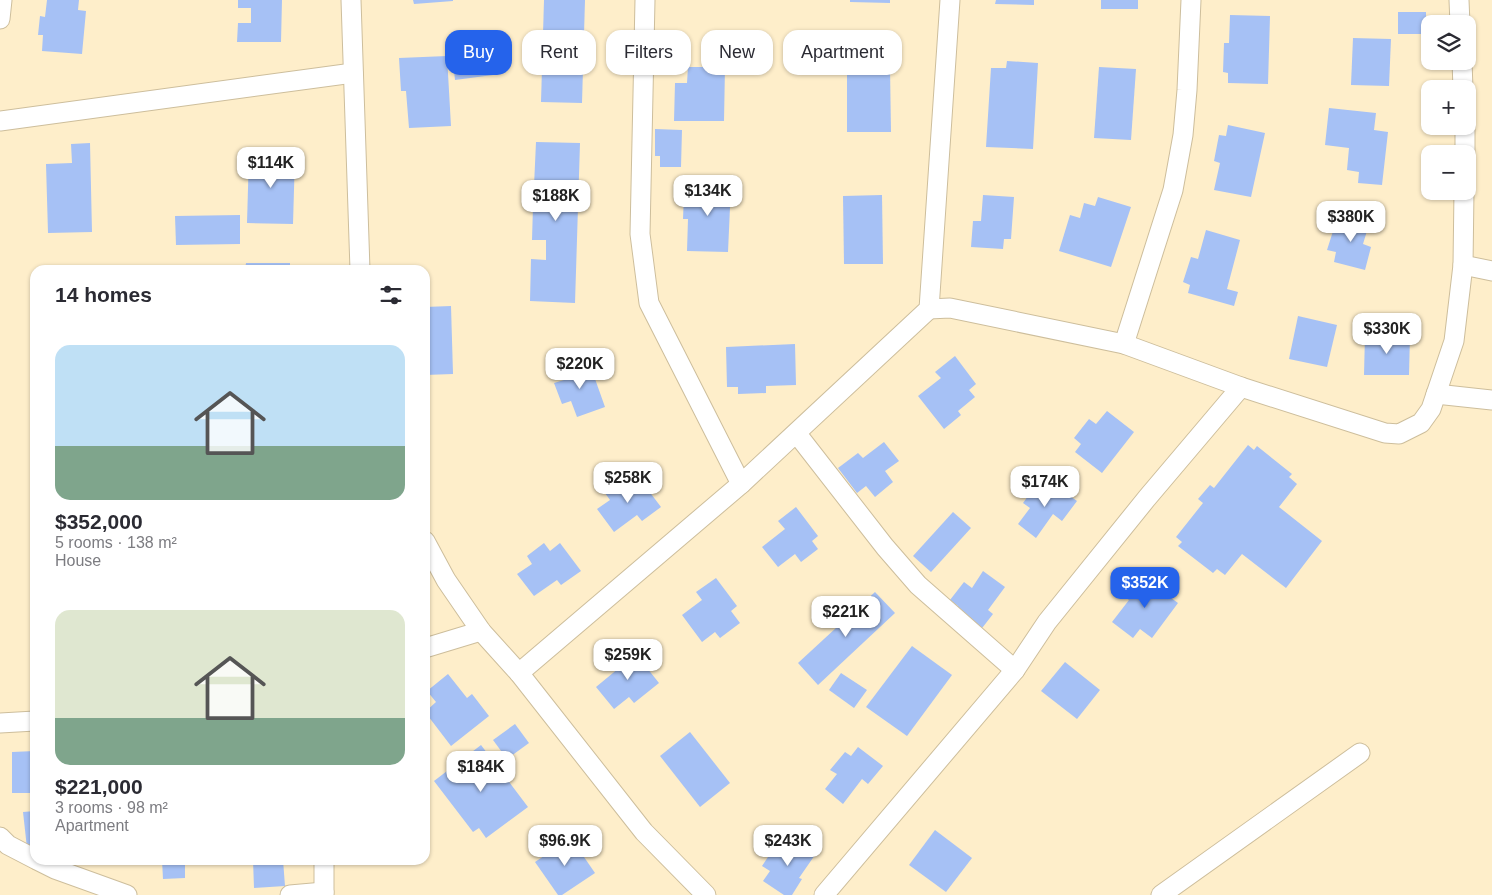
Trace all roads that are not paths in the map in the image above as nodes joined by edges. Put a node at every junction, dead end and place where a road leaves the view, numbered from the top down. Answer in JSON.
{"nodes":[{"id":1,"x":2,"y":0,"type":"edge"},
{"id":2,"x":351,"y":0,"type":"edge"},
{"id":3,"x":645,"y":0,"type":"edge"},
{"id":4,"x":950,"y":0,"type":"edge"},
{"id":5,"x":1191,"y":0,"type":"edge"},
{"id":6,"x":1459,"y":0,"type":"edge"},
{"id":7,"x":1460,"y":15,"type":"edge"},
{"id":8,"x":0,"y":19,"type":"edge"},
{"id":9,"x":353,"y":73,"type":"junction"},
{"id":10,"x":0,"y":121,"type":"edge"},
{"id":11,"x":1464,"y":200,"type":"edge"},
{"id":12,"x":360,"y":265,"type":"edge"},
{"id":13,"x":1463,"y":265,"type":"junction"},
{"id":14,"x":1492,"y":271,"type":"edge"},
{"id":15,"x":929,"y":309,"type":"junction"},
{"id":16,"x":1124,"y":344,"type":"junction"},
{"id":17,"x":1241,"y":386,"type":"junction"},
{"id":18,"x":1436,"y":394,"type":"junction"},
{"id":19,"x":1492,"y":400,"type":"edge"},
{"id":20,"x":797,"y":434,"type":"junction"},
{"id":21,"x":741,"y":484,"type":"junction"},
{"id":22,"x":430,"y":550,"type":"edge"},
{"id":23,"x":481,"y":630,"type":"junction"},
{"id":24,"x":430,"y":646,"type":"edge"},
{"id":25,"x":1015,"y":670,"type":"junction"},
{"id":26,"x":519,"y":673,"type":"junction"},
{"id":27,"x":30,"y":721,"type":"edge"},
{"id":28,"x":0,"y":723,"type":"edge"},
{"id":29,"x":1360,"y":753,"type":"dead end"},
{"id":30,"x":0,"y":837,"type":"edge"},
{"id":31,"x":30,"y":856,"type":"edge"},
{"id":32,"x":47,"y":865,"type":"edge"},
{"id":33,"x":324,"y":865,"type":"edge"},
{"id":34,"x":324,"y":893,"type":"edge"},
{"id":35,"x":127,"y":895,"type":"edge"},
{"id":36,"x":290,"y":895,"type":"edge"},
{"id":37,"x":706,"y":895,"type":"edge"},
{"id":38,"x":824,"y":895,"type":"edge"},
{"id":39,"x":1160,"y":895,"type":"edge"}],
"edges":[{"from":1,"to":8,"type":"street"},
{"from":2,"to":9,"type":"street"},
{"from":3,"to":21,"type":"street"},
{"from":4,"to":15,"type":"street"},
{"from":5,"to":16,"type":"street"},
{"from":6,"to":7,"type":"street"},
{"from":9,"to":10,"type":"street"},
{"from":9,"to":12,"type":"street"},
{"from":11,"to":13,"type":"street"},
{"from":13,"to":14,"type":"street"},
{"from":13,"to":18,"type":"street"},
{"from":15,"to":16,"type":"street"},
{"from":15,"to":20,"type":"street"},
{"from":16,"to":17,"type":"street"},
{"from":17,"to":18,"type":"street"},
{"from":17,"to":25,"type":"street"},
{"from":18,"to":19,"type":"street"},
{"from":20,"to":21,"type":"street"},
{"from":20,"to":25,"type":"street"},
{"from":21,"to":26,"type":"street"},
{"from":22,"to":23,"type":"street"},
{"from":23,"to":24,"type":"street"},
{"from":23,"to":26,"type":"street"},
{"from":25,"to":38,"type":"street"},
{"from":26,"to":37,"type":"street"},
{"from":27,"to":28,"type":"street"},
{"from":29,"to":39,"type":"street"},
{"from":30,"to":31,"type":"street"},
{"from":32,"to":35,"type":"street"},
{"from":33,"to":34,"type":"street"},
{"from":34,"to":36,"type":"street"}]}
